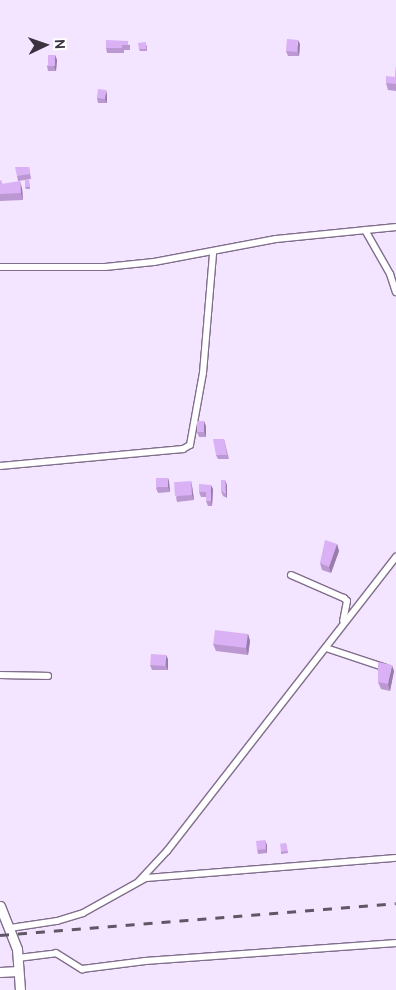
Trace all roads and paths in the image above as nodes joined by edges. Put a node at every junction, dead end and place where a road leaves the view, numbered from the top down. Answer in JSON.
{"nodes":[{"id":1,"x":396,"y":228,"type":"edge"},
{"id":2,"x":365,"y":230,"type":"junction"},
{"id":3,"x":213,"y":253,"type":"junction"},
{"id":4,"x":0,"y":267,"type":"edge"},
{"id":5,"x":396,"y":292,"type":"edge"},
{"id":6,"x":0,"y":466,"type":"edge"},
{"id":7,"x":396,"y":557,"type":"edge"},
{"id":8,"x":291,"y":575,"type":"dead end"},
{"id":9,"x":340,"y":630,"type":"junction"},
{"id":10,"x":326,"y":648,"type":"junction"},
{"id":11,"x":392,"y":669,"type":"edge"},
{"id":12,"x":0,"y":675,"type":"edge"},
{"id":13,"x":48,"y":676,"type":"dead end"},
{"id":14,"x":396,"y":858,"type":"edge"},
{"id":15,"x":139,"y":881,"type":"junction"},
{"id":16,"x":0,"y":906,"type":"edge"},
{"id":17,"x":10,"y":928,"type":"junction"},
{"id":18,"x":396,"y":943,"type":"edge"},
{"id":19,"x":18,"y":958,"type":"junction"},
{"id":20,"x":18,"y":971,"type":"junction"},
{"id":21,"x":0,"y":972,"type":"edge"},
{"id":22,"x":20,"y":990,"type":"edge"}],
"edges":[{"from":1,"to":2,"type":"street"},
{"from":2,"to":3,"type":"street"},
{"from":2,"to":5,"type":"street"},
{"from":3,"to":4,"type":"street"},
{"from":3,"to":6,"type":"street"},
{"from":7,"to":9,"type":"street"},
{"from":8,"to":9,"type":"street"},
{"from":9,"to":10,"type":"street"},
{"from":10,"to":11,"type":"street"},
{"from":10,"to":15,"type":"street"},
{"from":12,"to":13,"type":"street"},
{"from":14,"to":15,"type":"street"},
{"from":15,"to":17,"type":"street"},
{"from":16,"to":17,"type":"main road"},
{"from":17,"to":19,"type":"main road"},
{"from":18,"to":19,"type":"street"},
{"from":19,"to":20,"type":"main road"},
{"from":20,"to":21,"type":"main road"},
{"from":20,"to":22,"type":"main road"}]}
